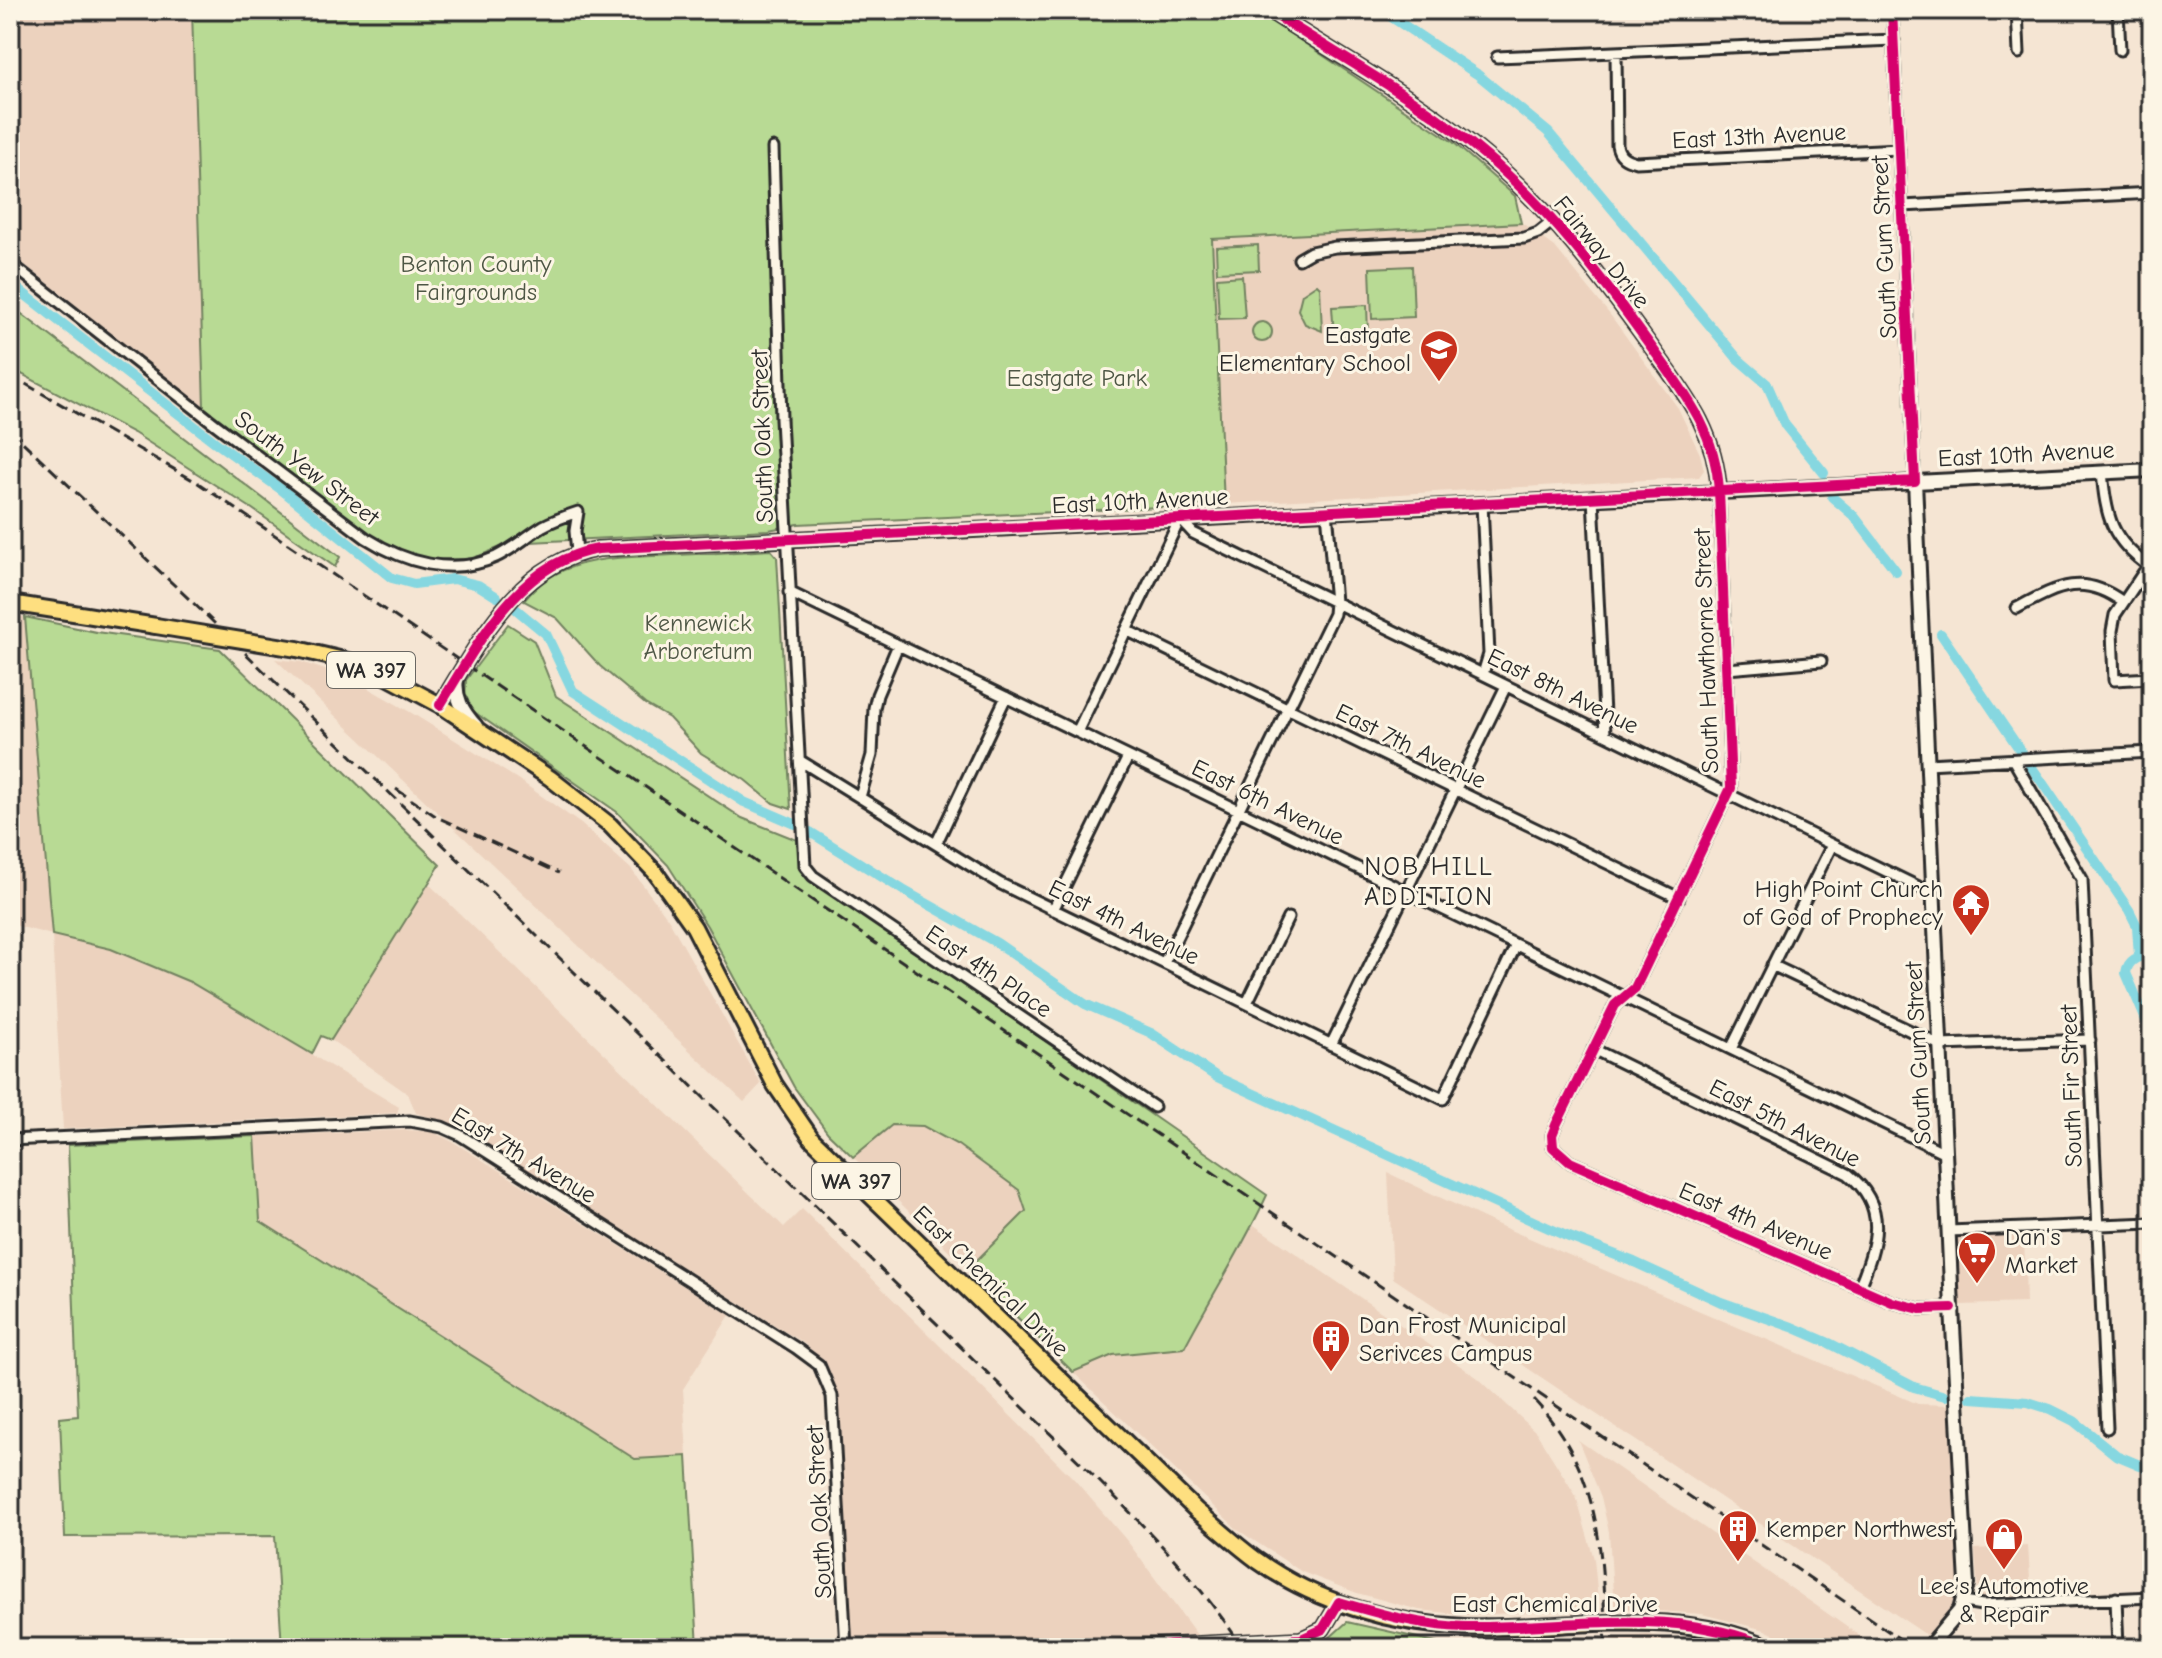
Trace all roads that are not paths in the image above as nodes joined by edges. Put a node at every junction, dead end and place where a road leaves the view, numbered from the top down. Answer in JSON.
{"nodes":[{"id":1,"x":1268,"y":10,"type":"edge"},
{"id":2,"x":1892,"y":10,"type":"edge"},
{"id":3,"x":2017,"y":10,"type":"edge"},
{"id":4,"x":2118,"y":10,"type":"edge"},
{"id":5,"x":1894,"y":40,"type":"junction"},
{"id":6,"x":2120,"y":50,"type":"dead end"},
{"id":7,"x":1616,"y":52,"type":"junction"},
{"id":8,"x":2019,"y":53,"type":"dead end"},
{"id":9,"x":1497,"y":57,"type":"dead end"},
{"id":10,"x":773,"y":148,"type":"dead end"},
{"id":11,"x":1899,"y":149,"type":"junction"},
{"id":12,"x":2152,"y":193,"type":"edge"},
{"id":13,"x":1902,"y":206,"type":"junction"},
{"id":14,"x":1553,"y":221,"type":"junction"},
{"id":15,"x":1299,"y":259,"type":"dead end"},
{"id":16,"x":10,"y":263,"type":"edge"},
{"id":17,"x":2152,"y":470,"type":"edge"},
{"id":18,"x":2102,"y":472,"type":"junction"},
{"id":19,"x":1915,"y":481,"type":"junction"},
{"id":20,"x":1719,"y":490,"type":"junction"},
{"id":21,"x":1593,"y":497,"type":"junction"},
{"id":22,"x":1482,"y":503,"type":"junction"},
{"id":23,"x":1327,"y":511,"type":"junction"},
{"id":24,"x":1180,"y":519,"type":"junction"},
{"id":25,"x":786,"y":540,"type":"junction"},
{"id":26,"x":577,"y":552,"type":"junction"},
{"id":27,"x":2151,"y":565,"type":"edge"},
{"id":28,"x":789,"y":592,"type":"junction"},
{"id":29,"x":1335,"y":602,"type":"junction"},
{"id":30,"x":2123,"y":602,"type":"junction"},
{"id":31,"x":10,"y":603,"type":"edge"},
{"id":32,"x":2017,"y":608,"type":"dead end"},
{"id":33,"x":1126,"y":630,"type":"junction"},
{"id":34,"x":898,"y":645,"type":"junction"},
{"id":35,"x":1821,"y":661,"type":"dead end"},
{"id":36,"x":1727,"y":669,"type":"junction"},
{"id":37,"x":1483,"y":674,"type":"junction"},
{"id":38,"x":458,"y":676,"type":"junction"},
{"id":39,"x":2152,"y":678,"type":"edge"},
{"id":40,"x":1506,"y":686,"type":"junction"},
{"id":41,"x":1006,"y":697,"type":"junction"},
{"id":42,"x":440,"y":705,"type":"junction"},
{"id":43,"x":1288,"y":709,"type":"junction"},
{"id":44,"x":481,"y":731,"type":"junction"},
{"id":45,"x":1077,"y":732,"type":"junction"},
{"id":46,"x":1605,"y":734,"type":"junction"},
{"id":47,"x":2152,"y":752,"type":"edge"},
{"id":48,"x":1128,"y":757,"type":"junction"},
{"id":49,"x":799,"y":760,"type":"junction"},
{"id":50,"x":2023,"y":761,"type":"junction"},
{"id":51,"x":1927,"y":764,"type":"junction"},
{"id":52,"x":1455,"y":789,"type":"junction"},
{"id":53,"x":1729,"y":794,"type":"junction"},
{"id":54,"x":860,"y":797,"type":"junction"},
{"id":55,"x":1239,"y":810,"type":"junction"},
{"id":56,"x":936,"y":844,"type":"junction"},
{"id":57,"x":1832,"y":845,"type":"junction"},
{"id":58,"x":805,"y":866,"type":"joint"},
{"id":59,"x":1406,"y":891,"type":"junction"},
{"id":60,"x":1933,"y":894,"type":"junction"},
{"id":61,"x":1679,"y":898,"type":"junction"},
{"id":62,"x":1053,"y":910,"type":"junction"},
{"id":63,"x":1288,"y":918,"type":"dead end"},
{"id":64,"x":1516,"y":945,"type":"junction"},
{"id":65,"x":1164,"y":963,"type":"junction"},
{"id":66,"x":1772,"y":965,"type":"junction"},
{"id":67,"x":1624,"y":997,"type":"junction"},
{"id":68,"x":1247,"y":1003,"type":"junction"},
{"id":69,"x":2090,"y":1040,"type":"junction"},
{"id":70,"x":1331,"y":1045,"type":"junction"},
{"id":71,"x":1940,"y":1045,"type":"junction"},
{"id":72,"x":1593,"y":1049,"type":"junction"},
{"id":73,"x":1731,"y":1049,"type":"junction"},
{"id":74,"x":1154,"y":1107,"type":"dead end"},
{"id":75,"x":10,"y":1140,"type":"edge"},
{"id":76,"x":1553,"y":1147,"type":"joint"},
{"id":77,"x":1945,"y":1153,"type":"junction"},
{"id":78,"x":2152,"y":1223,"type":"edge"},
{"id":79,"x":2097,"y":1225,"type":"junction"},
{"id":80,"x":1949,"y":1231,"type":"junction"},
{"id":81,"x":1859,"y":1287,"type":"junction"},
{"id":82,"x":1952,"y":1308,"type":"junction"},
{"id":83,"x":825,"y":1375,"type":"joint"},
{"id":84,"x":2107,"y":1428,"type":"dead end"},
{"id":85,"x":2152,"y":1597,"type":"edge"},
{"id":86,"x":2116,"y":1598,"type":"junction"},
{"id":87,"x":1339,"y":1602,"type":"junction"},
{"id":88,"x":1964,"y":1602,"type":"junction"},
{"id":89,"x":846,"y":1648,"type":"edge"},
{"id":90,"x":1118,"y":1648,"type":"edge"},
{"id":91,"x":1770,"y":1648,"type":"edge"},
{"id":92,"x":1928,"y":1648,"type":"edge"},
{"id":93,"x":2118,"y":1648,"type":"edge"}],
"edges":[{"from":1,"to":14,"type":"street","name":"Fairway Drive"},
{"from":2,"to":5,"type":"street","name":"South Gum Street"},
{"from":3,"to":8,"type":"street"},
{"from":4,"to":6,"type":"street"},
{"from":5,"to":7,"type":"street"},
{"from":5,"to":11,"type":"street","name":"South Gum Street"},
{"from":7,"to":9,"type":"street"},
{"from":7,"to":11,"type":"street","name":"East 13th Avenue"},
{"from":10,"to":25,"type":"street","name":"South Oak Street"},
{"from":11,"to":13,"type":"street","name":"South Gum Street"},
{"from":12,"to":13,"type":"street"},
{"from":13,"to":19,"type":"street","name":"South Gum Street"},
{"from":14,"to":15,"type":"street"},
{"from":14,"to":20,"type":"street","name":"Fairway Drive"},
{"from":16,"to":26,"type":"street","name":"South Yew Street"},
{"from":17,"to":18,"type":"street","name":"East 10th Avenue"},
{"from":18,"to":19,"type":"street","name":"East 10th Avenue"},
{"from":18,"to":27,"type":"street"},
{"from":19,"to":20,"type":"street","name":"East 10th Avenue"},
{"from":19,"to":51,"type":"street","name":"South Gum Street"},
{"from":20,"to":21,"type":"street","name":"East 10th Avenue"},
{"from":20,"to":36,"type":"street","name":"South Hawthorne Street"},
{"from":21,"to":22,"type":"street","name":"East 10th Avenue"},
{"from":21,"to":46,"type":"street"},
{"from":22,"to":23,"type":"street","name":"East 10th Avenue"},
{"from":22,"to":37,"type":"street"},
{"from":23,"to":24,"type":"street","name":"East 10th Avenue"},
{"from":23,"to":29,"type":"street"},
{"from":24,"to":25,"type":"street","name":"East 10th Avenue"},
{"from":24,"to":29,"type":"street","name":"East 8th Avenue"},
{"from":24,"to":33,"type":"street"},
{"from":25,"to":26,"type":"street","name":"East 10th Avenue"},
{"from":25,"to":28,"type":"street","name":"South Oak Street"},
{"from":26,"to":38,"type":"street","name":"East 10th Avenue"},
{"from":27,"to":30,"type":"street"},
{"from":28,"to":34,"type":"street","name":"East 6th Avenue"},
{"from":28,"to":49,"type":"street","name":"South Oak Street"},
{"from":29,"to":37,"type":"street","name":"East 8th Avenue"},
{"from":29,"to":43,"type":"street"},
{"from":30,"to":32,"type":"street"},
{"from":30,"to":39,"type":"street"},
{"from":31,"to":42,"type":"main road","name":"East Chemical Drive","number":"WA 397","bridge":true},
{"from":33,"to":43,"type":"street","name":"East 7th Avenue"},
{"from":33,"to":45,"type":"street"},
{"from":34,"to":41,"type":"street","name":"East 6th Avenue"},
{"from":34,"to":54,"type":"street"},
{"from":35,"to":36,"type":"street"},
{"from":36,"to":53,"type":"street","name":"South Hawthorne Street"},
{"from":37,"to":40,"type":"street","name":"East 8th Avenue"},
{"from":38,"to":42,"type":"street","name":"East 10th Avenue"},
{"from":38,"to":44,"type":"street"},
{"from":40,"to":46,"type":"street","name":"East 8th Avenue"},
{"from":40,"to":52,"type":"street"},
{"from":41,"to":45,"type":"street","name":"East 6th Avenue"},
{"from":41,"to":56,"type":"street"},
{"from":42,"to":44,"type":"main road","name":"East Chemical Drive","number":"WA 397"},
{"from":43,"to":52,"type":"street","name":"East 7th Avenue"},
{"from":43,"to":55,"type":"street"},
{"from":44,"to":87,"type":"main road","name":"East Chemical Drive","number":"WA 397"},
{"from":45,"to":48,"type":"street","name":"East 6th Avenue"},
{"from":46,"to":53,"type":"street","name":"East 8th Avenue"},
{"from":47,"to":50,"type":"street"},
{"from":48,"to":55,"type":"street","name":"East 6th Avenue"},
{"from":48,"to":62,"type":"street"},
{"from":49,"to":54,"type":"street","name":"East 4th Avenue"},
{"from":49,"to":58,"type":"street","name":"South Oak Street"},
{"from":50,"to":51,"type":"street"},
{"from":50,"to":69,"type":"street","name":"South Fir Street"},
{"from":51,"to":60,"type":"street","name":"South Gum Street"},
{"from":52,"to":59,"type":"street"},
{"from":52,"to":61,"type":"street","name":"East 7th Avenue"},
{"from":53,"to":57,"type":"street","name":"East 8th Avenue"},
{"from":53,"to":61,"type":"street","name":"South Hawthorne Street"},
{"from":54,"to":56,"type":"street","name":"East 4th Avenue"},
{"from":55,"to":59,"type":"street","name":"East 6th Avenue"},
{"from":55,"to":65,"type":"street"},
{"from":56,"to":62,"type":"street","name":"East 4th Avenue"},
{"from":57,"to":60,"type":"street","name":"East 8th Avenue"},
{"from":57,"to":66,"type":"street"},
{"from":58,"to":74,"type":"street","name":"East 4th Place"},
{"from":59,"to":64,"type":"street","name":"East 6th Avenue"},
{"from":59,"to":70,"type":"street"},
{"from":60,"to":71,"type":"street","name":"South Gum Street"},
{"from":61,"to":67,"type":"street","name":"South Hawthorne Street"},
{"from":62,"to":65,"type":"street","name":"East 4th Avenue"},
{"from":63,"to":68,"type":"street"},
{"from":64,"to":67,"type":"street","name":"East 6th Avenue"},
{"from":64,"to":70,"type":"street","name":"East 4th Avenue"},
{"from":65,"to":68,"type":"street","name":"East 4th Avenue"},
{"from":66,"to":71,"type":"street"},
{"from":66,"to":73,"type":"street"},
{"from":67,"to":72,"type":"street","name":"South Hawthorne Street"},
{"from":67,"to":73,"type":"street","name":"East 6th Avenue"},
{"from":68,"to":70,"type":"street","name":"East 4th Avenue"},
{"from":69,"to":71,"type":"street"},
{"from":69,"to":79,"type":"street","name":"South Fir Street"},
{"from":71,"to":77,"type":"street","name":"South Gum Street"},
{"from":72,"to":76,"type":"street","name":"South Hawthorne Street"},
{"from":72,"to":81,"type":"street","name":"East 5th Avenue"},
{"from":73,"to":77,"type":"street","name":"East 6th Avenue"},
{"from":75,"to":83,"type":"street","name":"East 7th Avenue"},
{"from":76,"to":81,"type":"street","name":"East 4th Avenue"},
{"from":77,"to":80,"type":"street","name":"South Gum Street"},
{"from":78,"to":79,"type":"street"},
{"from":79,"to":80,"type":"street"},
{"from":79,"to":84,"type":"street","name":"South Fir Street"},
{"from":80,"to":82,"type":"street","name":"South Gum Street"},
{"from":81,"to":82,"type":"street","name":"East 4th Avenue"},
{"from":82,"to":88,"type":"street","name":"South Gum Street"},
{"from":83,"to":89,"type":"street","name":"South Oak Street"},
{"from":85,"to":86,"type":"street"},
{"from":86,"to":88,"type":"street"},
{"from":86,"to":93,"type":"street"},
{"from":87,"to":90,"type":"street"},
{"from":87,"to":91,"type":"main road","name":"East Chemical Drive","number":"WA 397"},
{"from":88,"to":92,"type":"street"}]}
